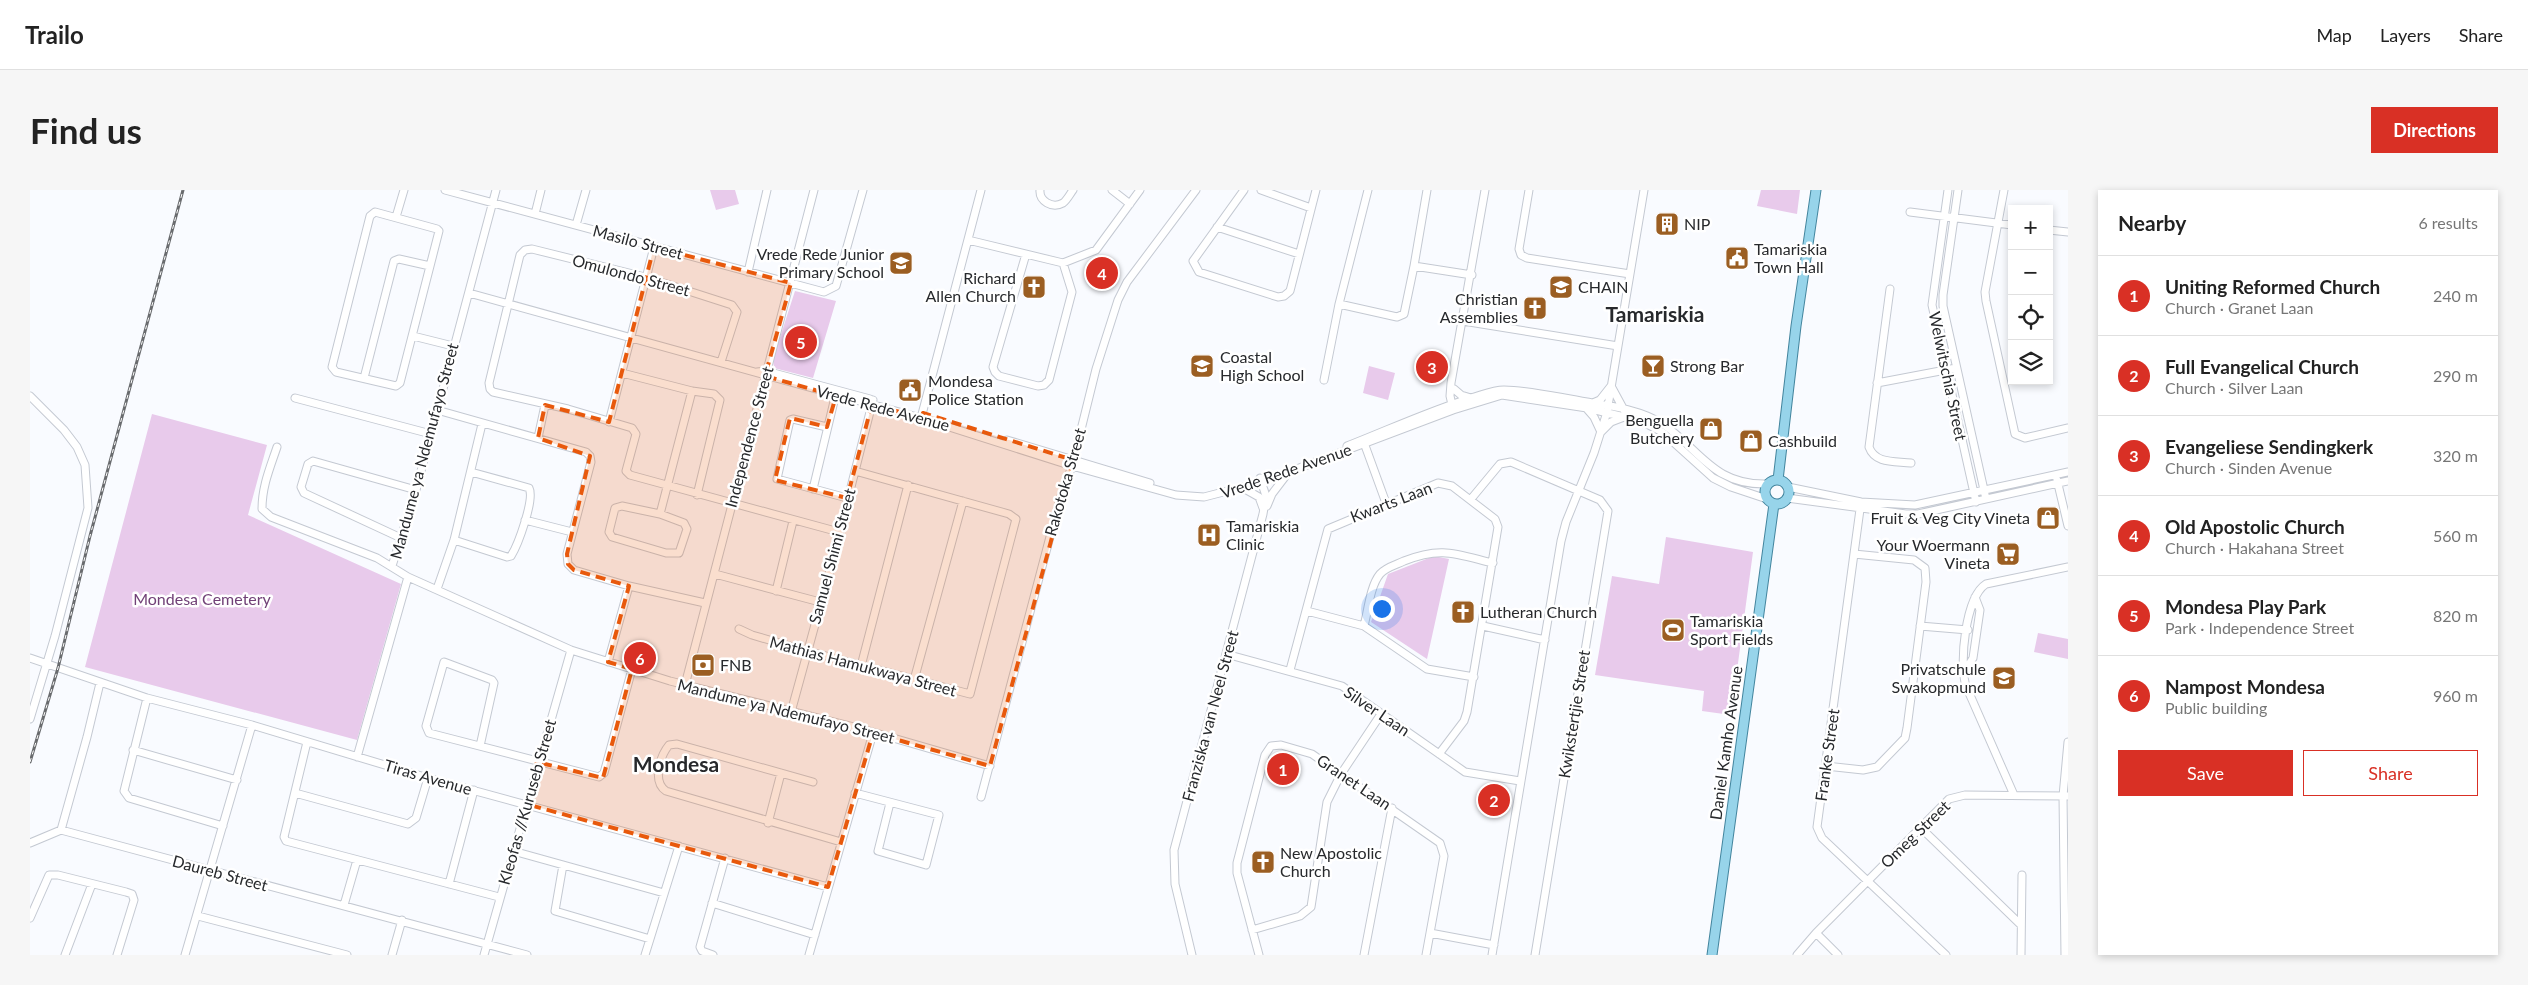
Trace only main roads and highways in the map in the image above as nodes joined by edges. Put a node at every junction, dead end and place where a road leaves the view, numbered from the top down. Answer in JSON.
{"nodes":[{"id":1,"x":1816,"y":190,"type":"edge"},
{"id":2,"x":1778,"y":480,"type":"junction"},
{"id":3,"x":1770,"y":502,"type":"junction"},
{"id":4,"x":1712,"y":955,"type":"edge"}],
"edges":[{"from":1,"to":2,"type":"main road"},
{"from":2,"to":3,"type":"main road","name":"Daniel Kamho Avenue"},
{"from":2,"to":3,"type":"main road"},
{"from":3,"to":4,"type":"main road","name":"Daniel Kamho Avenue"}]}
